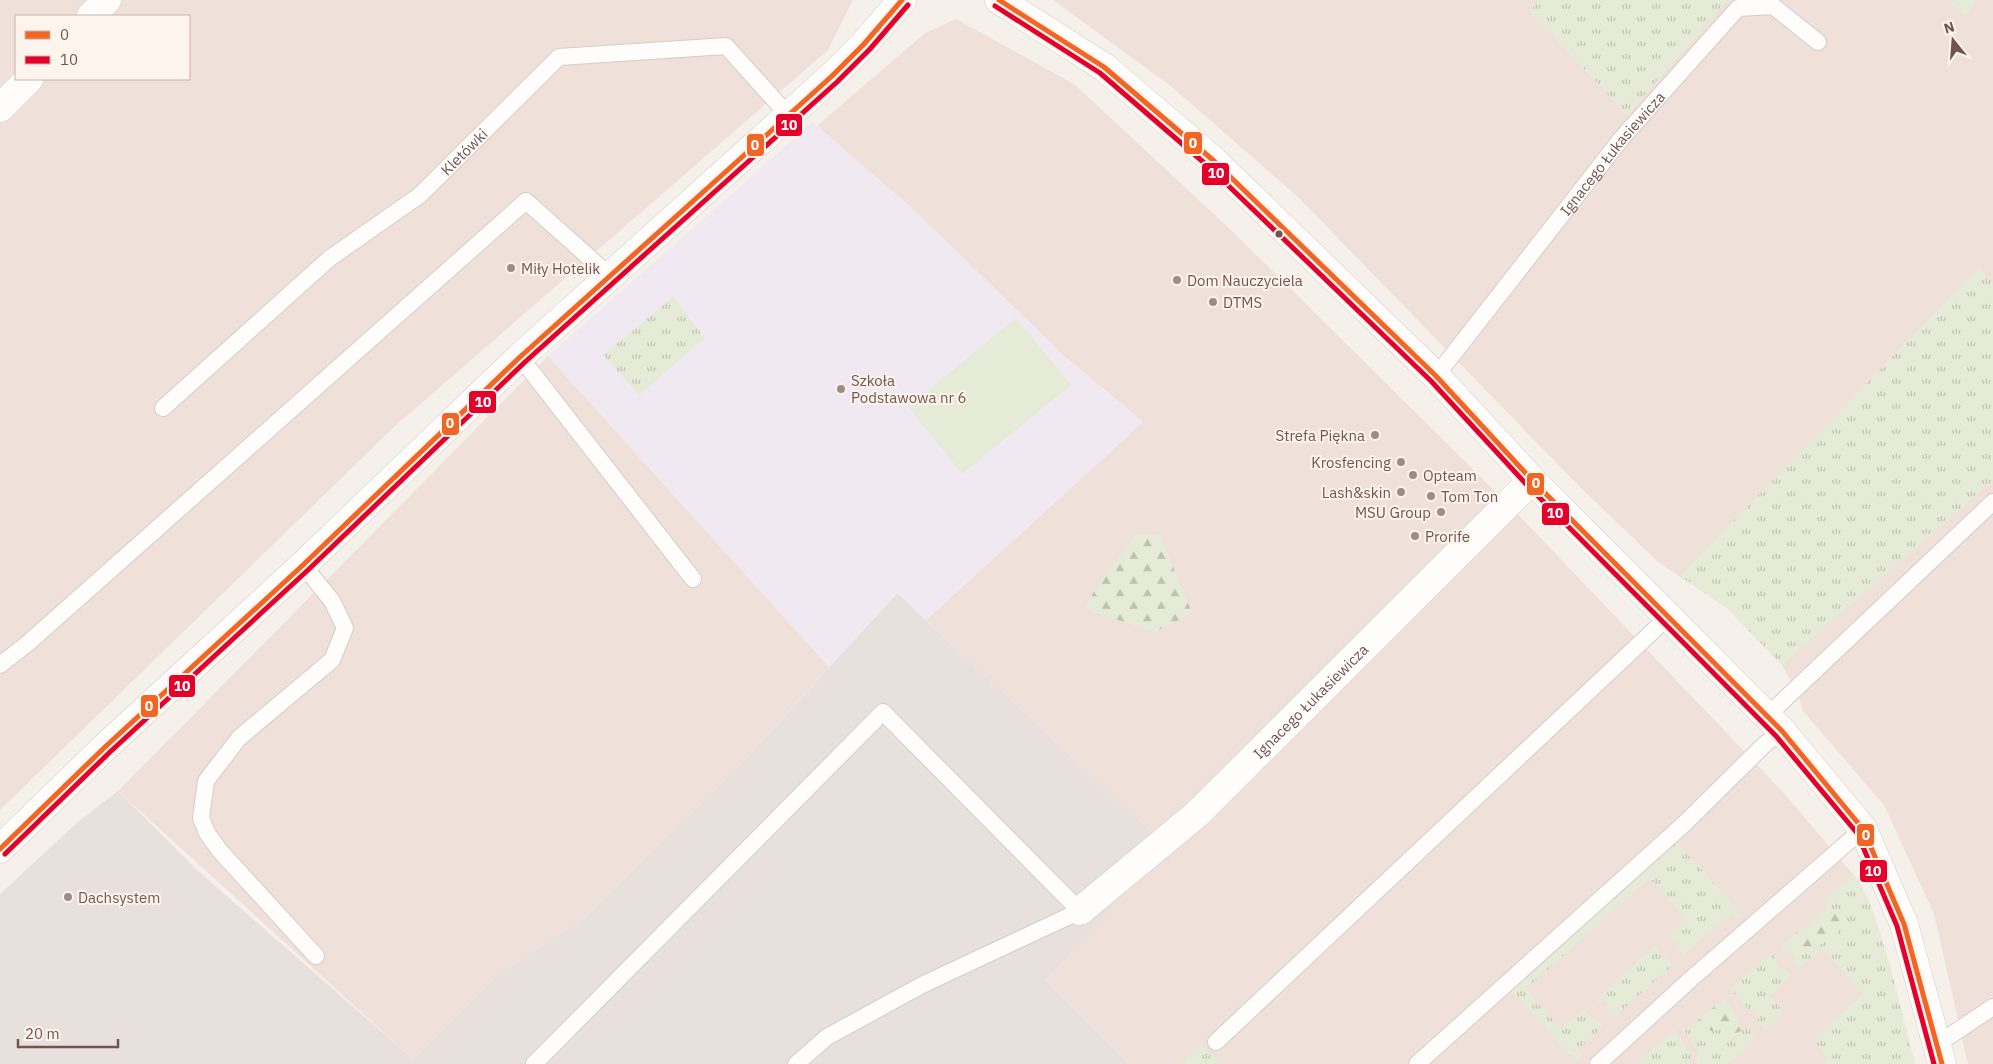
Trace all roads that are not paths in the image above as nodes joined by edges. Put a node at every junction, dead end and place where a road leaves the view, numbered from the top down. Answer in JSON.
{"nodes":[{"id":1,"x":107,"y":0,"type":"edge"},
{"id":2,"x":902,"y":0,"type":"edge"},
{"id":3,"x":999,"y":0,"type":"edge"},
{"id":4,"x":92,"y":15,"type":"edge"},
{"id":5,"x":1818,"y":42,"type":"dead end"},
{"id":6,"x":28,"y":80,"type":"edge"},
{"id":7,"x":0,"y":108,"type":"edge"},
{"id":8,"x":789,"y":116,"type":"junction"},
{"id":9,"x":610,"y":276,"type":"junction"},
{"id":10,"x":520,"y":357,"type":"junction"},
{"id":11,"x":1436,"y":376,"type":"junction"},
{"id":12,"x":163,"y":408,"type":"dead end"},
{"id":13,"x":1532,"y":480,"type":"junction"},
{"id":14,"x":1993,"y":502,"type":"edge"},
{"id":15,"x":303,"y":565,"type":"junction"},
{"id":16,"x":693,"y":579,"type":"dead end"},
{"id":17,"x":1669,"y":616,"type":"junction"},
{"id":18,"x":0,"y":665,"type":"edge"},
{"id":19,"x":1775,"y":723,"type":"junction"},
{"id":20,"x":1862,"y":829,"type":"junction"},
{"id":21,"x":0,"y":849,"type":"edge"},
{"id":22,"x":1080,"y":911,"type":"junction"},
{"id":23,"x":316,"y":956,"type":"dead end"},
{"id":24,"x":1993,"y":1007,"type":"edge"},
{"id":25,"x":1216,"y":1042,"type":"dead end"},
{"id":26,"x":1939,"y":1055,"type":"edge"},
{"id":27,"x":534,"y":1064,"type":"edge"},
{"id":28,"x":796,"y":1064,"type":"edge"},
{"id":29,"x":1417,"y":1064,"type":"edge"},
{"id":30,"x":1598,"y":1064,"type":"edge"}],
"edges":[{"from":1,"to":4,"type":"street"},
{"from":2,"to":8,"type":"street"},
{"from":3,"to":11,"type":"street"},
{"from":5,"to":11,"type":"lane","name":"Ignacego Łukasiewicza"},
{"from":6,"to":7,"type":"street"},
{"from":8,"to":9,"type":"street"},
{"from":8,"to":12,"type":"lane","name":"Kletówki"},
{"from":9,"to":10,"type":"street"},
{"from":9,"to":18,"type":"lane"},
{"from":10,"to":15,"type":"street"},
{"from":10,"to":16,"type":"lane"},
{"from":11,"to":13,"type":"street"},
{"from":13,"to":17,"type":"street"},
{"from":13,"to":22,"type":"street","name":"Ignacego Łukasiewicza"},
{"from":14,"to":19,"type":"lane"},
{"from":15,"to":21,"type":"street"},
{"from":15,"to":23,"type":"lane"},
{"from":17,"to":19,"type":"street"},
{"from":17,"to":25,"type":"lane"},
{"from":19,"to":20,"type":"street"},
{"from":19,"to":29,"type":"lane"},
{"from":20,"to":26,"type":"street"},
{"from":20,"to":30,"type":"lane"},
{"from":22,"to":27,"type":"lane"},
{"from":22,"to":28,"type":"lane"},
{"from":24,"to":26,"type":"lane"}]}
